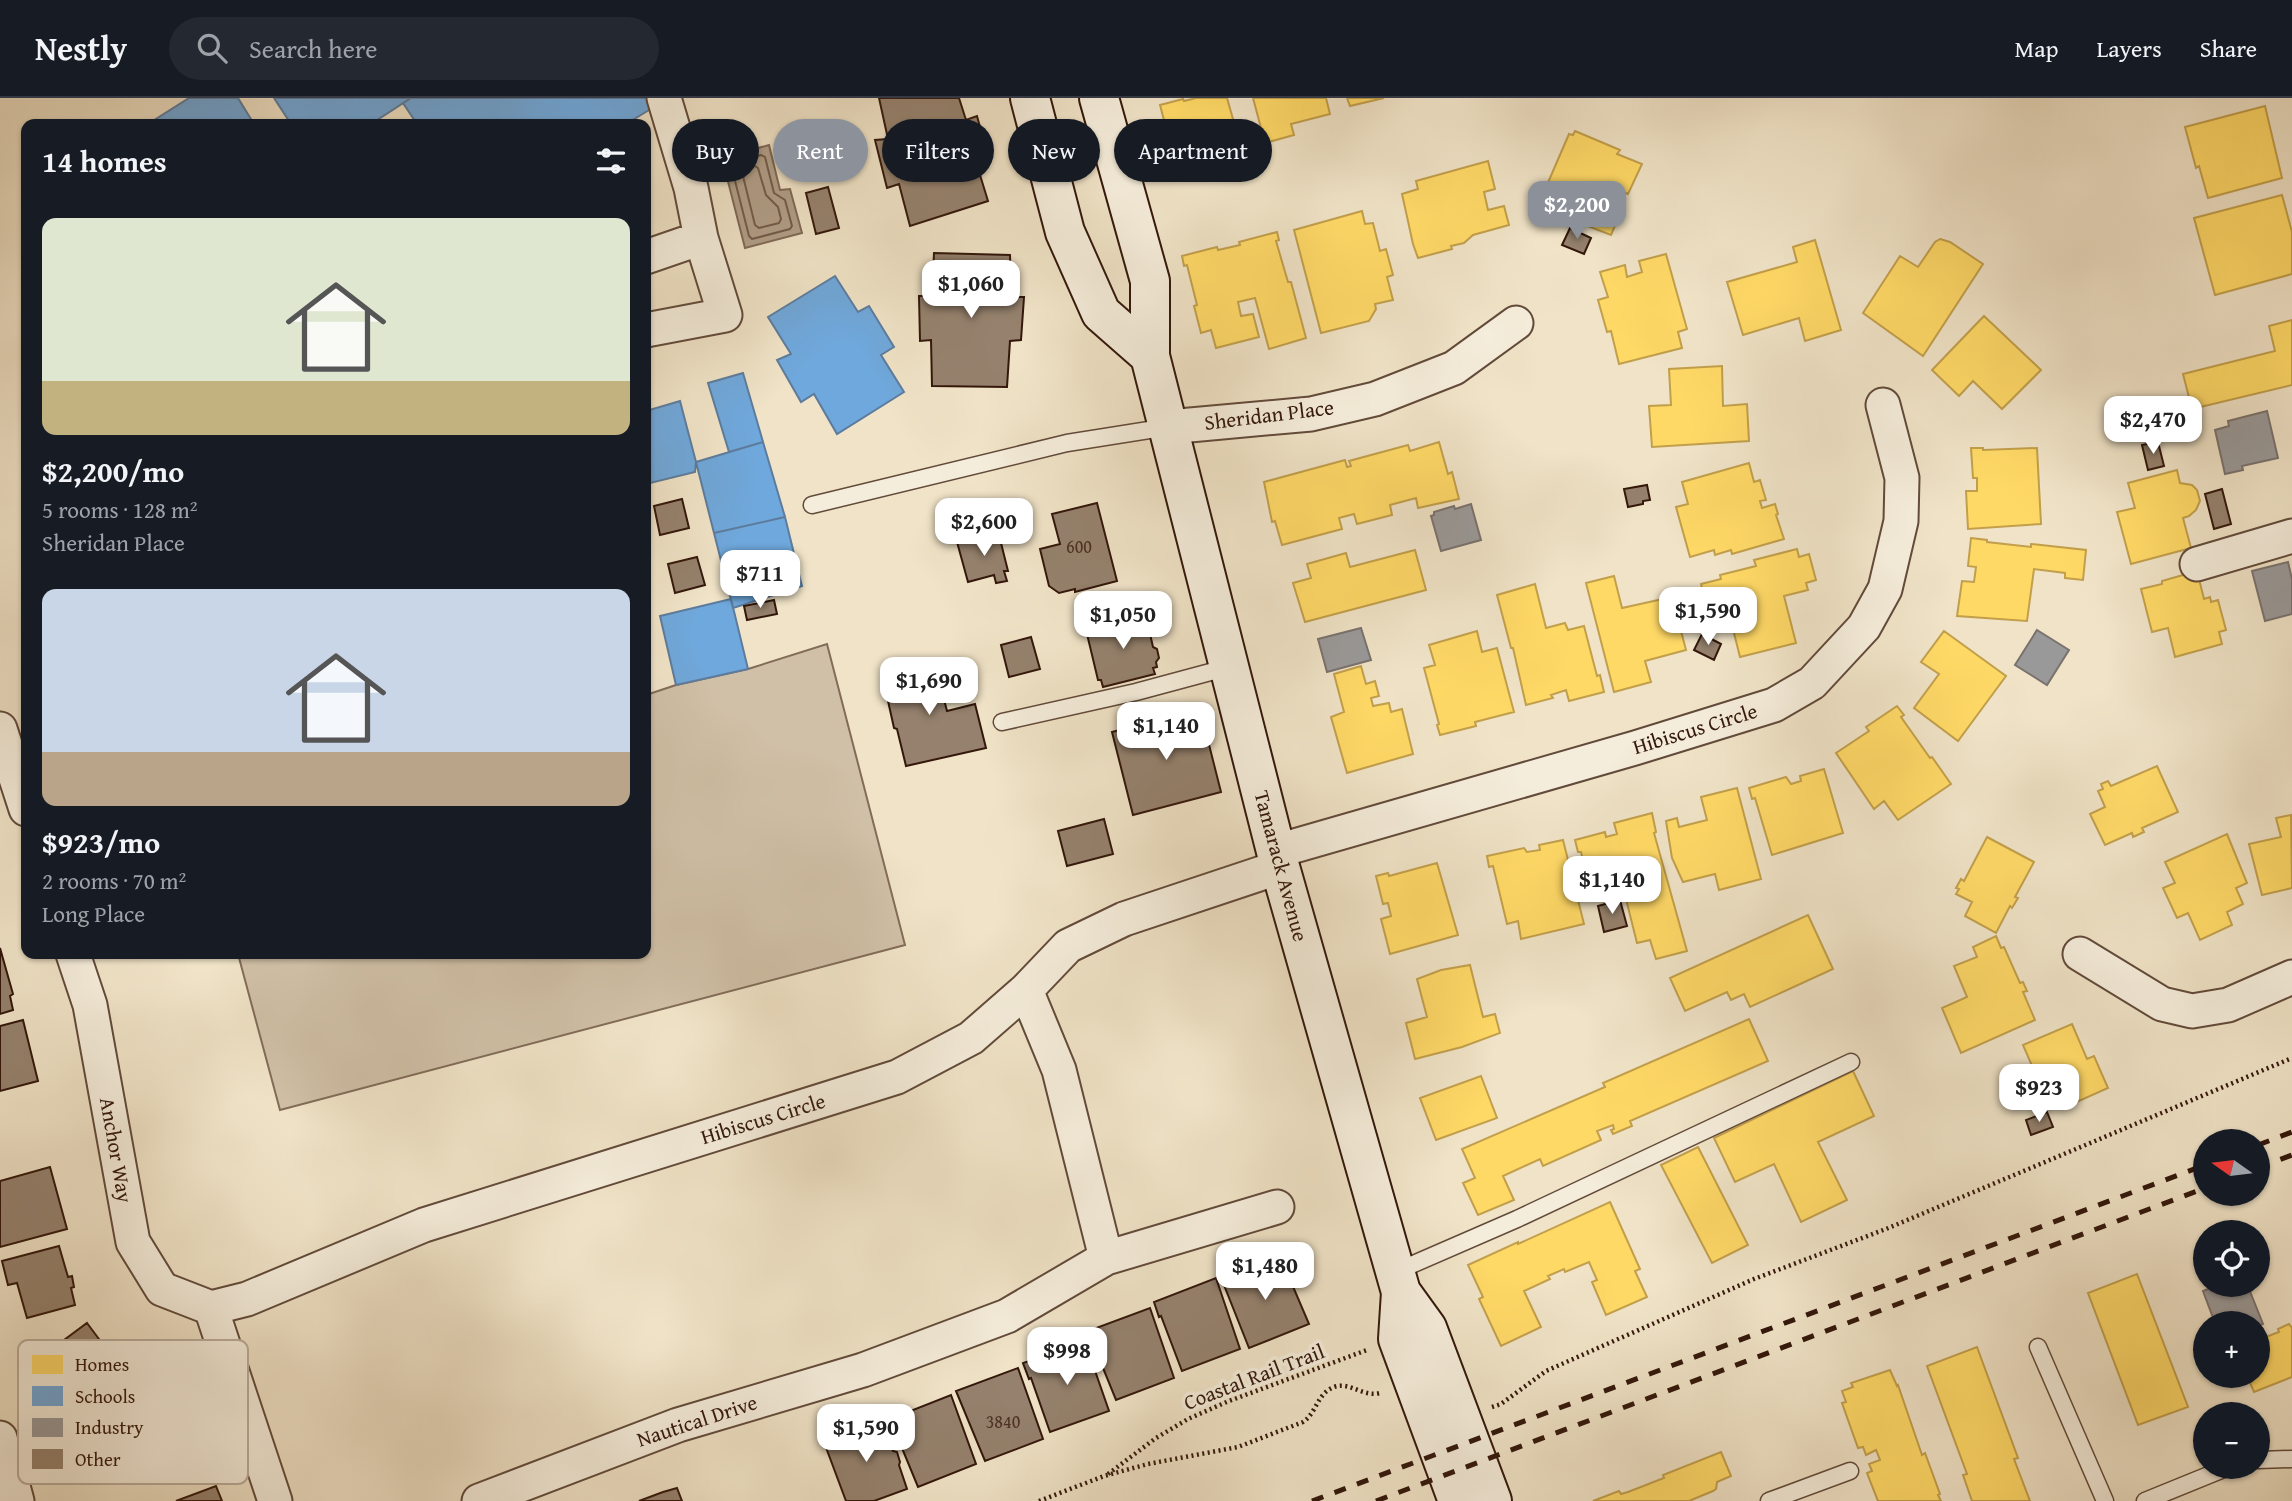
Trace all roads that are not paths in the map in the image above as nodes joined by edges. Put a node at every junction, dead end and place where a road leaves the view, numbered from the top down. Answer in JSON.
{"nodes":[{"id":1,"x":664,"y":98,"type":"edge"},
{"id":2,"x":1030,"y":98,"type":"edge"},
{"id":3,"x":1099,"y":98,"type":"edge"},
{"id":4,"x":701,"y":238,"type":"junction"},
{"id":5,"x":651,"y":255,"type":"edge"},
{"id":6,"x":1516,"y":323,"type":"dead end"},
{"id":7,"x":651,"y":329,"type":"edge"},
{"id":8,"x":1150,"y":356,"type":"junction"},
{"id":9,"x":1883,"y":405,"type":"dead end"},
{"id":10,"x":1168,"y":426,"type":"junction"},
{"id":11,"x":812,"y":505,"type":"dead end"},
{"id":12,"x":2292,"y":536,"type":"edge"},
{"id":13,"x":2197,"y":564,"type":"dead end"},
{"id":14,"x":1229,"y":667,"type":"junction"},
{"id":15,"x":1002,"y":722,"type":"dead end"},
{"id":16,"x":0,"y":729,"type":"edge"},
{"id":17,"x":21,"y":794,"type":"edge"},
{"id":18,"x":1279,"y":859,"type":"junction"},
{"id":19,"x":2080,"y":954,"type":"dead end"},
{"id":20,"x":75,"y":959,"type":"edge"},
{"id":21,"x":2292,"y":976,"type":"edge"},
{"id":22,"x":1026,"y":990,"type":"junction"},
{"id":23,"x":1851,"y":1062,"type":"dead end"},
{"id":24,"x":1278,"y":1207,"type":"dead end"},
{"id":25,"x":1106,"y":1258,"type":"junction"},
{"id":26,"x":1398,"y":1282,"type":"junction"},
{"id":27,"x":211,"y":1308,"type":"junction"},
{"id":28,"x":222,"y":1340,"type":"edge"},
{"id":29,"x":2038,"y":1347,"type":"dead end"},
{"id":30,"x":248,"y":1420,"type":"edge"},
{"id":31,"x":0,"y":1438,"type":"edge"},
{"id":32,"x":2292,"y":1458,"type":"edge"},
{"id":33,"x":2270,"y":1459,"type":"edge"},
{"id":34,"x":1850,"y":1471,"type":"dead end"},
{"id":35,"x":2199,"y":1479,"type":"edge"},
{"id":36,"x":9,"y":1484,"type":"edge"},
{"id":37,"x":275,"y":1501,"type":"edge"},
{"id":38,"x":479,"y":1501,"type":"edge"},
{"id":39,"x":1458,"y":1501,"type":"edge"},
{"id":40,"x":1492,"y":1501,"type":"edge"},
{"id":41,"x":1769,"y":1501,"type":"edge"},
{"id":42,"x":2105,"y":1501,"type":"edge"},
{"id":43,"x":2145,"y":1501,"type":"edge"}],
"edges":[{"from":1,"to":4,"type":"street"},
{"from":2,"to":8,"type":"main road"},
{"from":3,"to":8,"type":"main road","name":"Tamarack Avenue"},
{"from":4,"to":5,"type":"street"},
{"from":4,"to":7,"type":"street"},
{"from":6,"to":10,"type":"street","name":"Sheridan Place"},
{"from":8,"to":10,"type":"main road","name":"Tamarack Avenue"},
{"from":9,"to":18,"type":"street","name":"Hibiscus Circle"},
{"from":10,"to":11,"type":"lane"},
{"from":10,"to":14,"type":"main road","name":"Tamarack Avenue"},
{"from":12,"to":13,"type":"street"},
{"from":14,"to":15,"type":"lane"},
{"from":14,"to":18,"type":"main road","name":"Tamarack Avenue"},
{"from":16,"to":17,"type":"street"},
{"from":18,"to":22,"type":"street","name":"Hibiscus Circle"},
{"from":18,"to":26,"type":"main road","name":"Tamarack Avenue"},
{"from":19,"to":21,"type":"street"},
{"from":20,"to":27,"type":"street","name":"Anchor Way"},
{"from":22,"to":25,"type":"street"},
{"from":22,"to":27,"type":"street","name":"Hibiscus Circle"},
{"from":23,"to":26,"type":"lane"},
{"from":24,"to":25,"type":"street","name":"Nautical Drive"},
{"from":25,"to":38,"type":"street","name":"Nautical Drive"},
{"from":26,"to":39,"type":"main road","name":"Tamarack Avenue"},
{"from":26,"to":40,"type":"main road","name":"Tamarack Avenue"},
{"from":27,"to":28,"type":"street"},
{"from":29,"to":42,"type":"lane"},
{"from":30,"to":37,"type":"street"},
{"from":31,"to":36,"type":"street"},
{"from":32,"to":33,"type":"lane"},
{"from":34,"to":41,"type":"lane"},
{"from":35,"to":43,"type":"lane"}]}
